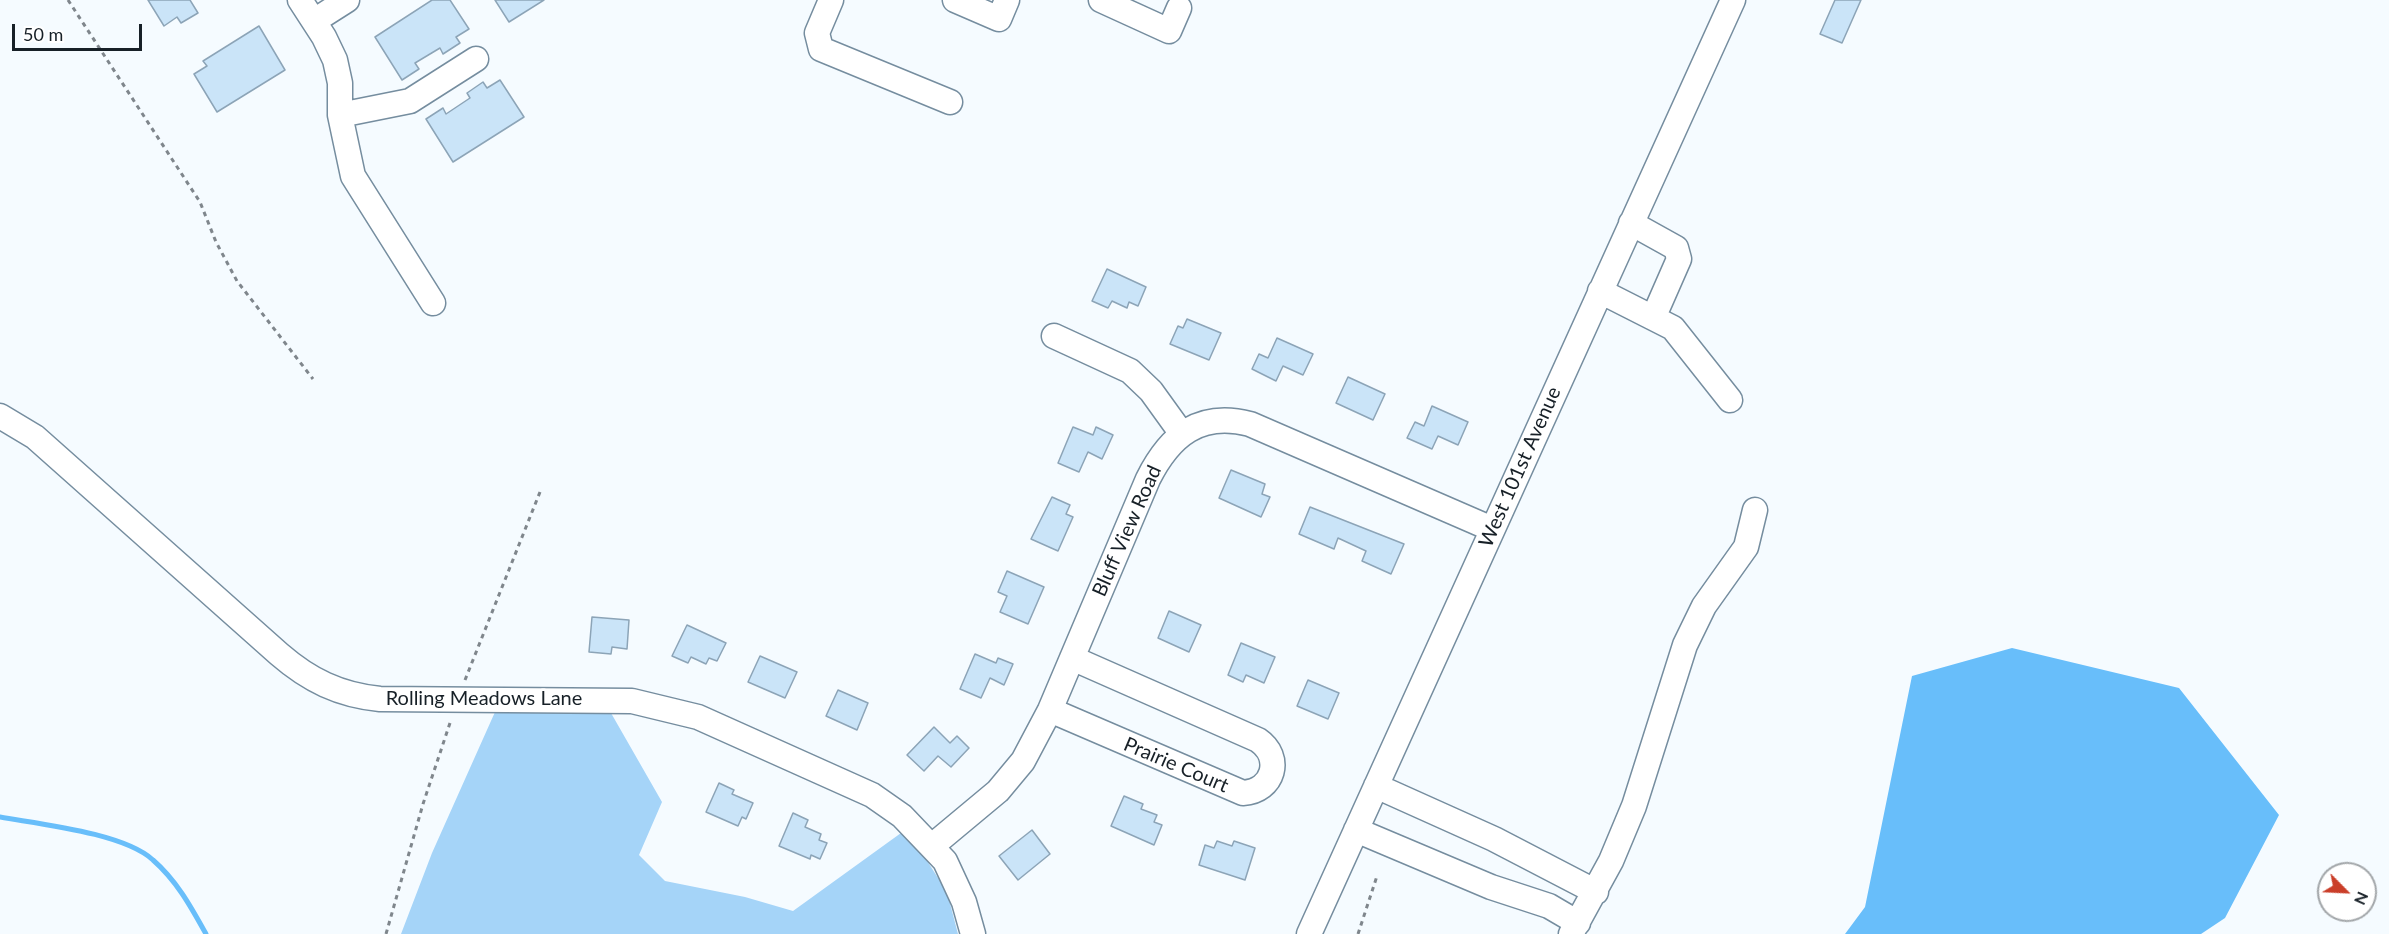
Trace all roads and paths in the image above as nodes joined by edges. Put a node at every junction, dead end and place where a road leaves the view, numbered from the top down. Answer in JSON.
{"nodes":[{"id":1,"x":68,"y":0,"type":"edge"},
{"id":2,"x":300,"y":0,"type":"edge"},
{"id":3,"x":347,"y":0,"type":"edge"},
{"id":4,"x":831,"y":0,"type":"edge"},
{"id":5,"x":955,"y":0,"type":"edge"},
{"id":6,"x":1007,"y":0,"type":"edge"},
{"id":7,"x":1101,"y":0,"type":"edge"},
{"id":8,"x":1732,"y":0,"type":"edge"},
{"id":9,"x":1174,"y":3,"type":"edge"},
{"id":10,"x":314,"y":21,"type":"junction"},
{"id":11,"x":476,"y":59,"type":"dead end"},
{"id":12,"x":950,"y":102,"type":"dead end"},
{"id":13,"x":340,"y":115,"type":"junction"},
{"id":14,"x":1631,"y":223,"type":"junction"},
{"id":15,"x":1600,"y":291,"type":"junction"},
{"id":16,"x":433,"y":303,"type":"dead end"},
{"id":17,"x":1654,"y":316,"type":"junction"},
{"id":18,"x":1054,"y":336,"type":"dead end"},
{"id":19,"x":313,"y":380,"type":"dead end"},
{"id":20,"x":1730,"y":400,"type":"dead end"},
{"id":21,"x":0,"y":416,"type":"edge"},
{"id":22,"x":1182,"y":434,"type":"junction"},
{"id":23,"x":1755,"y":510,"type":"dead end"},
{"id":24,"x":1492,"y":529,"type":"junction"},
{"id":25,"x":1072,"y":657,"type":"junction"},
{"id":26,"x":1050,"y":710,"type":"junction"},
{"id":27,"x":1376,"y":786,"type":"junction"},
{"id":28,"x":1356,"y":830,"type":"junction"},
{"id":29,"x":932,"y":846,"type":"junction"},
{"id":30,"x":1377,"y":876,"type":"dead end"},
{"id":31,"x":1596,"y":892,"type":"junction"},
{"id":32,"x":1575,"y":929,"type":"edge"},
{"id":33,"x":973,"y":934,"type":"edge"},
{"id":34,"x":1309,"y":934,"type":"edge"},
{"id":35,"x":1358,"y":934,"type":"edge"}],
"edges":[{"from":1,"to":19,"type":"path"},
{"from":2,"to":10,"type":"street"},
{"from":3,"to":10,"type":"street"},
{"from":4,"to":12,"type":"street"},
{"from":5,"to":6,"type":"street"},
{"from":7,"to":9,"type":"street"},
{"from":8,"to":14,"type":"street","name":"West 101st Avenue"},
{"from":10,"to":13,"type":"street"},
{"from":11,"to":13,"type":"street"},
{"from":13,"to":16,"type":"street"},
{"from":14,"to":15,"type":"street","name":"West 101st Avenue"},
{"from":14,"to":17,"type":"street"},
{"from":15,"to":17,"type":"street"},
{"from":15,"to":24,"type":"street","name":"West 101st Avenue"},
{"from":17,"to":20,"type":"street"},
{"from":18,"to":22,"type":"street"},
{"from":21,"to":29,"type":"street","name":"Rolling Meadows Lane"},
{"from":22,"to":24,"type":"street","name":"Bluff View Road"},
{"from":22,"to":25,"type":"street","name":"Bluff View Road"},
{"from":23,"to":31,"type":"street"},
{"from":24,"to":27,"type":"street","name":"West 101st Avenue"},
{"from":25,"to":26,"type":"street","name":"Bluff View Road"},
{"from":25,"to":26,"type":"street","name":"Prairie Court"},
{"from":26,"to":29,"type":"street","name":"Bluff View Road"},
{"from":27,"to":28,"type":"street","name":"West 101st Avenue"},
{"from":27,"to":31,"type":"street"},
{"from":28,"to":32,"type":"street"},
{"from":28,"to":34,"type":"street","name":"West 101st Avenue"},
{"from":29,"to":33,"type":"street","name":"Rolling Meadows Lane"},
{"from":30,"to":35,"type":"path"},
{"from":31,"to":32,"type":"street"}]}
